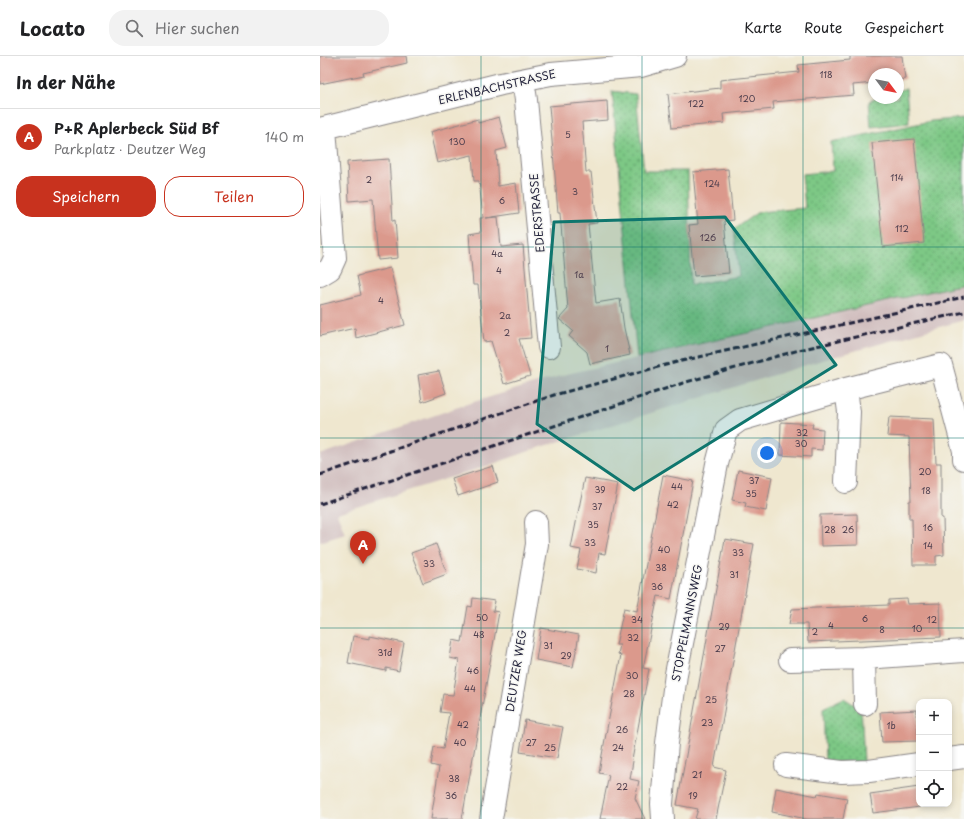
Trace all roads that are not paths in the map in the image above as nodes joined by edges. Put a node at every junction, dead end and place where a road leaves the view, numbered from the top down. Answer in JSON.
{"nodes":[{"id":1,"x":675,"y":56,"type":"edge"},
{"id":2,"x":523,"y":80,"type":"junction"},
{"id":3,"x":322,"y":128,"type":"edge"},
{"id":4,"x":320,"y":275,"type":"edge"},
{"id":5,"x":549,"y":347,"type":"dead end"},
{"id":6,"x":846,"y":389,"type":"junction"},
{"id":7,"x":964,"y":459,"type":"edge"},
{"id":8,"x":846,"y":482,"type":"dead end"},
{"id":9,"x":536,"y":522,"type":"dead end"},
{"id":10,"x":964,"y":651,"type":"edge"},
{"id":11,"x":864,"y":658,"type":"junction"},
{"id":12,"x":790,"y":660,"type":"dead end"},
{"id":13,"x":865,"y":704,"type":"dead end"},
{"id":14,"x":964,"y":757,"type":"edge"},
{"id":15,"x":952,"y":759,"type":"edge"},
{"id":16,"x":916,"y":764,"type":"edge"},
{"id":17,"x":786,"y":765,"type":"dead end"},
{"id":18,"x":491,"y":819,"type":"edge"},
{"id":19,"x":663,"y":819,"type":"edge"}],
"edges":[{"from":1,"to":2,"type":"street","name":"ERLENBACHSTRASSE"},
{"from":2,"to":3,"type":"street","name":"ERLENBACHSTRASSE"},
{"from":2,"to":5,"type":"street","name":"EDERSTRASSE"},
{"from":3,"to":4,"type":"street"},
{"from":6,"to":7,"type":"street"},
{"from":6,"to":8,"type":"street"},
{"from":6,"to":19,"type":"street","name":"STOPPELMANNSWEG"},
{"from":9,"to":18,"type":"street","name":"DEUTZER WEG"},
{"from":10,"to":11,"type":"street"},
{"from":11,"to":12,"type":"street"},
{"from":11,"to":13,"type":"street"},
{"from":14,"to":15,"type":"street"},
{"from":16,"to":17,"type":"street"}]}
